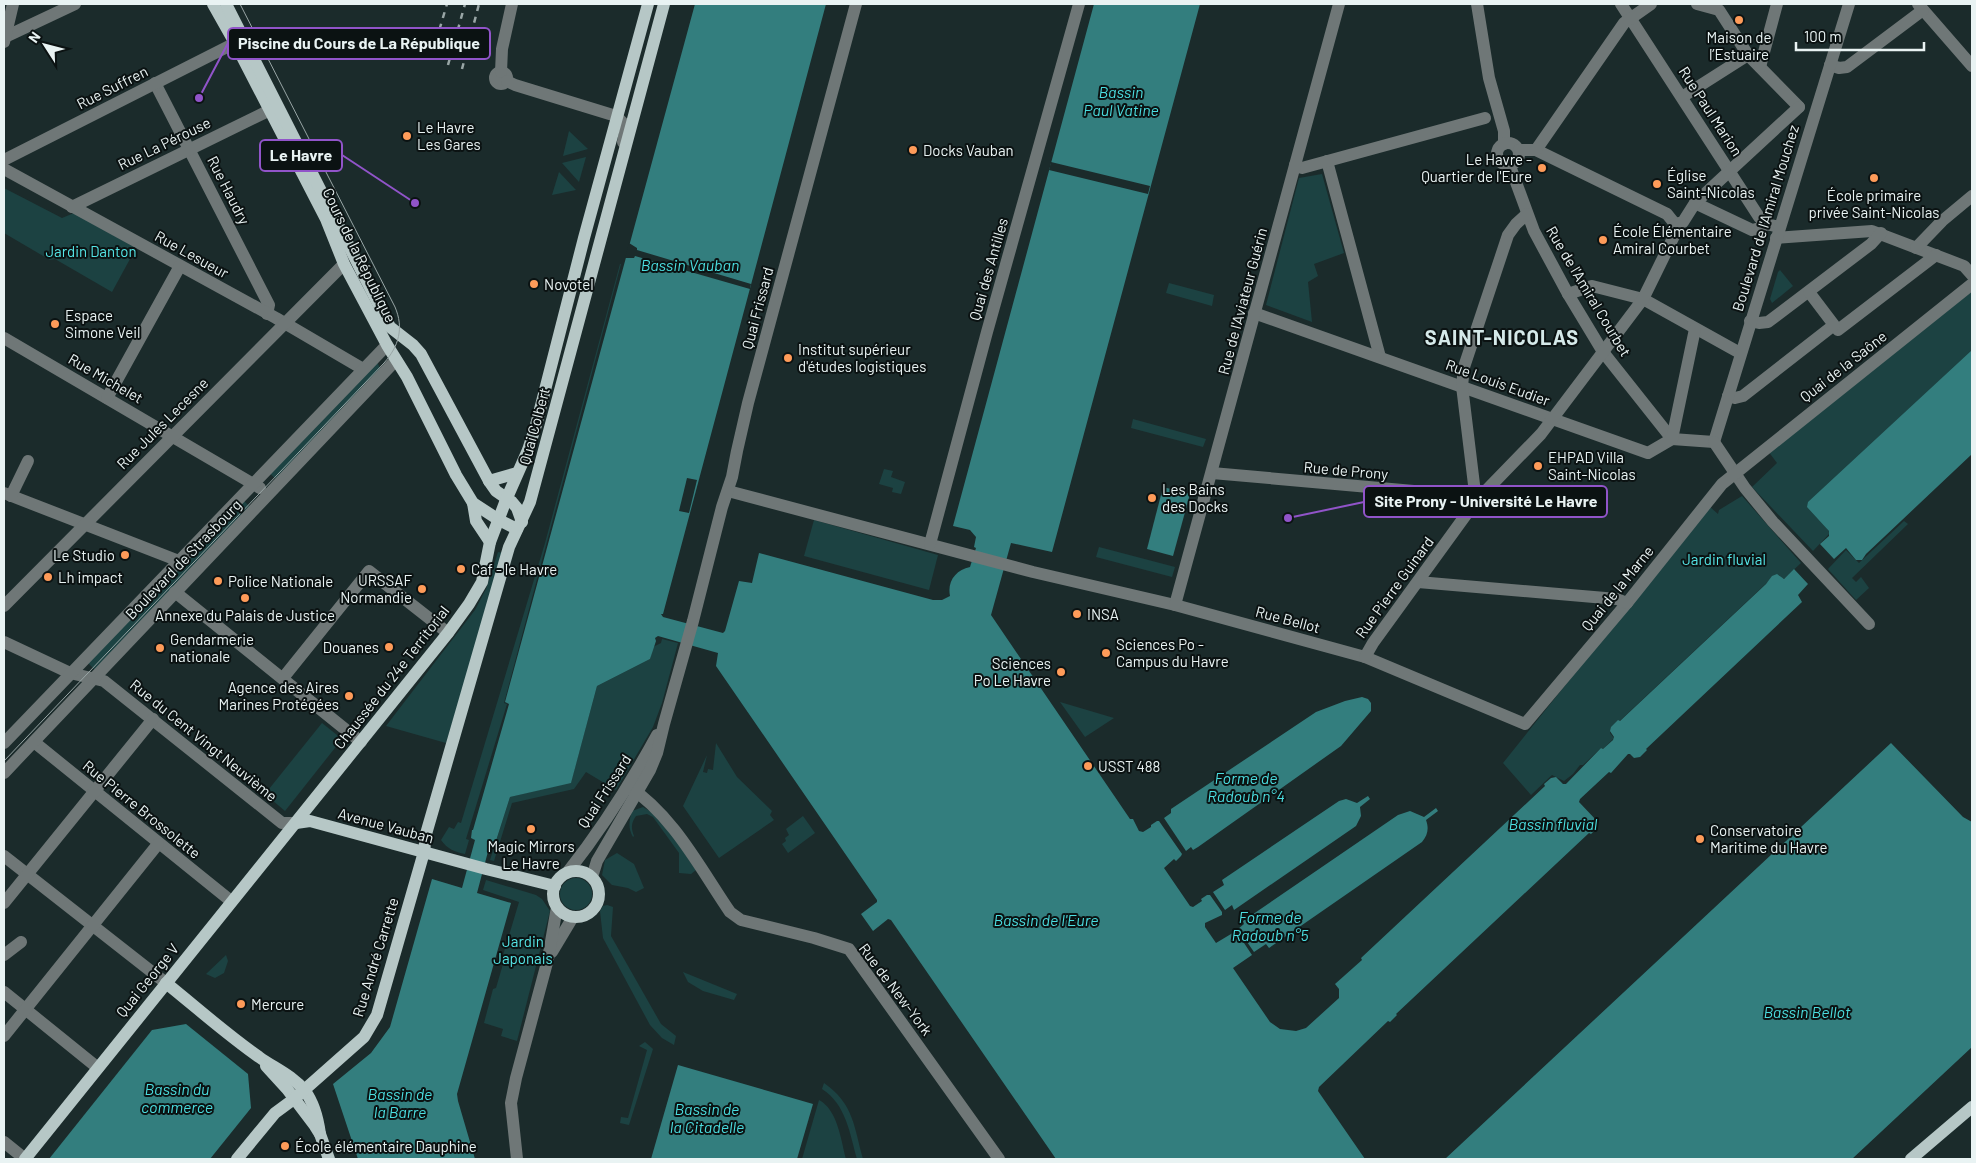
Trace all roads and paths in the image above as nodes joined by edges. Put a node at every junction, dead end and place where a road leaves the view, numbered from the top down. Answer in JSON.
{"nodes":[{"id":1,"x":13,"y":4,"type":"edge"},
{"id":2,"x":75,"y":4,"type":"edge"},
{"id":3,"x":213,"y":4,"type":"edge"},
{"id":4,"x":226,"y":4,"type":"edge"},
{"id":5,"x":512,"y":4,"type":"edge"},
{"id":6,"x":648,"y":4,"type":"edge"},
{"id":7,"x":664,"y":4,"type":"edge"},
{"id":8,"x":856,"y":4,"type":"edge"},
{"id":9,"x":1079,"y":4,"type":"edge"},
{"id":10,"x":1338,"y":4,"type":"edge"},
{"id":11,"x":1477,"y":4,"type":"edge"},
{"id":12,"x":1621,"y":4,"type":"edge"},
{"id":13,"x":1651,"y":4,"type":"edge"},
{"id":14,"x":1698,"y":4,"type":"edge"},
{"id":15,"x":1777,"y":4,"type":"edge"},
{"id":16,"x":1849,"y":4,"type":"edge"},
{"id":17,"x":1720,"y":7,"type":"edge"},
{"id":18,"x":1920,"y":7,"type":"edge"},
{"id":19,"x":1630,"y":17,"type":"junction"},
{"id":20,"x":4,"y":41,"type":"edge"},
{"id":21,"x":235,"y":43,"type":"junction"},
{"id":22,"x":1748,"y":55,"type":"junction"},
{"id":23,"x":1830,"y":65,"type":"junction"},
{"id":24,"x":1972,"y":66,"type":"edge"},
{"id":25,"x":1760,"y":67,"type":"junction"},
{"id":26,"x":155,"y":83,"type":"junction"},
{"id":27,"x":1682,"y":97,"type":"junction"},
{"id":28,"x":1799,"y":106,"type":"junction"},
{"id":29,"x":270,"y":110,"type":"junction"},
{"id":30,"x":1815,"y":111,"type":"junction"},
{"id":31,"x":616,"y":116,"type":"junction"},
{"id":32,"x":1484,"y":118,"type":"dead end"},
{"id":33,"x":1504,"y":144,"type":"junction"},
{"id":34,"x":190,"y":149,"type":"junction"},
{"id":35,"x":1519,"y":150,"type":"junction"},
{"id":36,"x":1536,"y":150,"type":"junction"},
{"id":37,"x":625,"y":152,"type":"junction"},
{"id":38,"x":4,"y":160,"type":"edge"},
{"id":39,"x":1328,"y":161,"type":"junction"},
{"id":40,"x":1295,"y":165,"type":"junction"},
{"id":41,"x":1510,"y":166,"type":"junction"},
{"id":42,"x":4,"y":169,"type":"edge"},
{"id":43,"x":1730,"y":170,"type":"junction"},
{"id":44,"x":613,"y":196,"type":"junction"},
{"id":45,"x":1972,"y":196,"type":"edge"},
{"id":46,"x":1695,"y":203,"type":"junction"},
{"id":47,"x":72,"y":207,"type":"junction"},
{"id":48,"x":591,"y":213,"type":"junction"},
{"id":49,"x":1527,"y":214,"type":"junction"},
{"id":50,"x":1675,"y":224,"type":"junction"},
{"id":51,"x":1766,"y":224,"type":"junction"},
{"id":52,"x":1777,"y":232,"type":"junction"},
{"id":53,"x":1881,"y":233,"type":"junction"},
{"id":54,"x":1916,"y":248,"type":"junction"},
{"id":55,"x":1936,"y":255,"type":"junction"},
{"id":56,"x":344,"y":264,"type":"junction"},
{"id":57,"x":180,"y":266,"type":"junction"},
{"id":58,"x":1972,"y":274,"type":"edge"},
{"id":59,"x":1972,"y":284,"type":"edge"},
{"id":60,"x":1809,"y":292,"type":"junction"},
{"id":61,"x":1568,"y":294,"type":"junction"},
{"id":62,"x":1643,"y":299,"type":"junction"},
{"id":63,"x":1254,"y":313,"type":"junction"},
{"id":64,"x":267,"y":314,"type":"junction"},
{"id":65,"x":1750,"y":321,"type":"junction"},
{"id":66,"x":284,"y":324,"type":"junction"},
{"id":67,"x":1836,"y":328,"type":"junction"},
{"id":68,"x":1695,"y":329,"type":"junction"},
{"id":69,"x":400,"y":336,"type":"junction"},
{"id":70,"x":4,"y":338,"type":"edge"},
{"id":71,"x":387,"y":345,"type":"junction"},
{"id":72,"x":413,"y":345,"type":"junction"},
{"id":73,"x":1603,"y":352,"type":"junction"},
{"id":74,"x":1740,"y":353,"type":"junction"},
{"id":75,"x":1380,"y":357,"type":"junction"},
{"id":76,"x":392,"y":365,"type":"junction"},
{"id":77,"x":363,"y":369,"type":"junction"},
{"id":78,"x":1462,"y":386,"type":"junction"},
{"id":79,"x":1732,"y":397,"type":"junction"},
{"id":80,"x":107,"y":398,"type":"junction"},
{"id":81,"x":1552,"y":418,"type":"junction"},
{"id":82,"x":173,"y":436,"type":"junction"},
{"id":83,"x":1672,"y":439,"type":"junction"},
{"id":84,"x":1714,"y":442,"type":"junction"},
{"id":85,"x":28,"y":461,"type":"dead end"},
{"id":86,"x":518,"y":473,"type":"junction"},
{"id":87,"x":1212,"y":473,"type":"junction"},
{"id":88,"x":1734,"y":473,"type":"junction"},
{"id":89,"x":489,"y":481,"type":"junction"},
{"id":90,"x":253,"y":483,"type":"junction"},
{"id":91,"x":728,"y":491,"type":"junction"},
{"id":92,"x":8,"y":495,"type":"edge"},
{"id":93,"x":267,"y":495,"type":"junction"},
{"id":94,"x":506,"y":500,"type":"junction"},
{"id":95,"x":1476,"y":501,"type":"junction"},
{"id":96,"x":473,"y":503,"type":"junction"},
{"id":97,"x":499,"y":520,"type":"junction"},
{"id":98,"x":86,"y":525,"type":"junction"},
{"id":99,"x":520,"y":525,"type":"junction"},
{"id":100,"x":490,"y":542,"type":"junction"},
{"id":101,"x":930,"y":544,"type":"junction"},
{"id":102,"x":179,"y":561,"type":"junction"},
{"id":103,"x":1418,"y":582,"type":"junction"},
{"id":104,"x":174,"y":592,"type":"junction"},
{"id":105,"x":9,"y":593,"type":"edge"},
{"id":106,"x":1627,"y":602,"type":"junction"},
{"id":107,"x":1175,"y":605,"type":"junction"},
{"id":108,"x":4,"y":606,"type":"edge"},
{"id":109,"x":1869,"y":624,"type":"dead end"},
{"id":110,"x":448,"y":633,"type":"junction"},
{"id":111,"x":4,"y":642,"type":"edge"},
{"id":112,"x":1365,"y":657,"type":"junction"},
{"id":113,"x":70,"y":673,"type":"junction"},
{"id":114,"x":93,"y":678,"type":"junction"},
{"id":115,"x":283,"y":678,"type":"junction"},
{"id":116,"x":153,"y":719,"type":"junction"},
{"id":117,"x":1525,"y":724,"type":"joint"},
{"id":118,"x":34,"y":742,"type":"junction"},
{"id":119,"x":361,"y":742,"type":"junction"},
{"id":120,"x":4,"y":743,"type":"edge"},
{"id":121,"x":4,"y":773,"type":"edge"},
{"id":122,"x":633,"y":789,"type":"junction"},
{"id":123,"x":94,"y":792,"type":"junction"},
{"id":124,"x":296,"y":823,"type":"junction"},
{"id":125,"x":158,"y":844,"type":"junction"},
{"id":126,"x":424,"y":852,"type":"junction"},
{"id":127,"x":4,"y":856,"type":"edge"},
{"id":128,"x":566,"y":873,"type":"junction"},
{"id":129,"x":27,"y":874,"type":"junction"},
{"id":130,"x":592,"y":877,"type":"junction"},
{"id":131,"x":555,"y":886,"type":"junction"},
{"id":132,"x":231,"y":901,"type":"junction"},
{"id":133,"x":4,"y":903,"type":"edge"},
{"id":134,"x":557,"y":907,"type":"junction"},
{"id":135,"x":573,"y":917,"type":"junction"},
{"id":136,"x":93,"y":926,"type":"junction"},
{"id":137,"x":21,"y":942,"type":"dead end"},
{"id":138,"x":4,"y":955,"type":"edge"},
{"id":139,"x":548,"y":959,"type":"junction"},
{"id":140,"x":166,"y":983,"type":"junction"},
{"id":141,"x":4,"y":992,"type":"edge"},
{"id":142,"x":25,"y":1009,"type":"junction"},
{"id":143,"x":4,"y":1036,"type":"edge"},
{"id":144,"x":258,"y":1057,"type":"junction"},
{"id":145,"x":98,"y":1068,"type":"junction"},
{"id":146,"x":304,"y":1090,"type":"junction"},
{"id":147,"x":294,"y":1099,"type":"junction"},
{"id":148,"x":1972,"y":1107,"type":"edge"},
{"id":149,"x":1972,"y":1115,"type":"edge"},
{"id":150,"x":320,"y":1134,"type":"junction"},
{"id":151,"x":4,"y":1142,"type":"edge"},
{"id":152,"x":25,"y":1159,"type":"edge"},
{"id":153,"x":237,"y":1159,"type":"edge"},
{"id":154,"x":328,"y":1159,"type":"edge"},
{"id":155,"x":517,"y":1159,"type":"edge"},
{"id":156,"x":999,"y":1159,"type":"edge"},
{"id":157,"x":1911,"y":1159,"type":"edge"},
{"id":158,"x":1924,"y":1159,"type":"edge"}],
"edges":[{"from":1,"to":20,"type":"street"},
{"from":2,"to":20,"type":"street"},
{"from":3,"to":21,"type":"main road","name":"Cours de la République"},
{"from":4,"to":69,"type":"main road","name":"Cours de la République"},
{"from":5,"to":31,"type":"street"},
{"from":6,"to":31,"type":"main road","name":"Quai Colbert"},
{"from":7,"to":37,"type":"main road","name":"Quai Colbert"},
{"from":8,"to":91,"type":"street","name":"Quai Frissard"},
{"from":9,"to":101,"type":"street","name":"Quai des Antilles"},
{"from":10,"to":40,"type":"street","name":"Rue de l'Aviateur Guérin"},
{"from":11,"to":33,"type":"street"},
{"from":12,"to":19,"type":"street","name":"Rue Paul Marion"},
{"from":13,"to":19,"type":"street"},
{"from":14,"to":17,"type":"street"},
{"from":15,"to":25,"type":"street"},
{"from":16,"to":23,"type":"street","name":"Boulevard de l'Amiral Mouchez"},
{"from":17,"to":22,"type":"street"},
{"from":18,"to":23,"type":"street"},
{"from":18,"to":24,"type":"street"},
{"from":19,"to":27,"type":"street","name":"Rue Paul Marion"},
{"from":19,"to":36,"type":"street"},
{"from":21,"to":26,"type":"street","name":"Rue Suffren"},
{"from":21,"to":29,"type":"main road","name":"Cours de la République"},
{"from":22,"to":25,"type":"street"},
{"from":22,"to":27,"type":"street"},
{"from":23,"to":30,"type":"street","name":"Boulevard de l'Amiral Mouchez"},
{"from":25,"to":28,"type":"street"},
{"from":26,"to":34,"type":"street","name":"Rue Haudry"},
{"from":26,"to":38,"type":"street","name":"Rue Suffren"},
{"from":27,"to":43,"type":"street","name":"Rue Paul Marion"},
{"from":28,"to":30,"type":"street"},
{"from":28,"to":43,"type":"street"},
{"from":29,"to":34,"type":"street","name":"Rue La Pérouse"},
{"from":29,"to":56,"type":"main road","name":"Cours de la République"},
{"from":30,"to":52,"type":"street","name":"Boulevard de l'Amiral Mouchez"},
{"from":31,"to":37,"type":"street"},
{"from":31,"to":48,"type":"main road","name":"Quai Colbert"},
{"from":32,"to":39,"type":"street"},
{"from":33,"to":35,"type":"street"},
{"from":33,"to":41,"type":"street"},
{"from":34,"to":47,"type":"street","name":"Rue La Pérouse"},
{"from":34,"to":64,"type":"street","name":"Rue Haudry"},
{"from":35,"to":36,"type":"street"},
{"from":35,"to":41,"type":"street"},
{"from":36,"to":50,"type":"street"},
{"from":37,"to":44,"type":"main road","name":"Quai Colbert"},
{"from":39,"to":40,"type":"street"},
{"from":39,"to":75,"type":"street"},
{"from":40,"to":63,"type":"street","name":"Rue de l'Aviateur Guérin"},
{"from":41,"to":49,"type":"street","name":"Rue de l'Amiral Courbet"},
{"from":42,"to":47,"type":"street","name":"Rue Lesueur"},
{"from":43,"to":46,"type":"street"},
{"from":43,"to":51,"type":"street","name":"Rue Paul Marion"},
{"from":44,"to":48,"type":"main road"},
{"from":44,"to":99,"type":"main road","name":"Quai Colbert"},
{"from":45,"to":54,"type":"street"},
{"from":46,"to":50,"type":"street"},
{"from":46,"to":51,"type":"street"},
{"from":47,"to":57,"type":"street","name":"Rue Lesueur"},
{"from":48,"to":86,"type":"main road","name":"Quai Colbert"},
{"from":49,"to":61,"type":"street","name":"Rue de l'Amiral Courbet"},
{"from":49,"to":78,"type":"street"},
{"from":50,"to":62,"type":"street","name":"Rue Pierre Guinard"},
{"from":51,"to":52,"type":"street"},
{"from":52,"to":53,"type":"street"},
{"from":52,"to":65,"type":"street","name":"Boulevard de l'Amiral Mouchez"},
{"from":53,"to":54,"type":"street"},
{"from":53,"to":60,"type":"street"},
{"from":54,"to":55,"type":"street"},
{"from":55,"to":58,"type":"street"},
{"from":55,"to":67,"type":"street"},
{"from":56,"to":66,"type":"street","name":"Rue Jules Lecesne"},
{"from":56,"to":71,"type":"main road","name":"Cours de la République"},
{"from":57,"to":64,"type":"street","name":"Rue Lesueur"},
{"from":57,"to":80,"type":"street"},
{"from":59,"to":88,"type":"street","name":"Quai de la Saône"},
{"from":60,"to":65,"type":"street"},
{"from":60,"to":67,"type":"street"},
{"from":61,"to":62,"type":"street"},
{"from":61,"to":73,"type":"street","name":"Rue de l'Amiral Courbet"},
{"from":62,"to":68,"type":"street"},
{"from":62,"to":73,"type":"street","name":"Rue Pierre Guinard"},
{"from":63,"to":75,"type":"street","name":"Rue Louis Eudier"},
{"from":63,"to":87,"type":"street","name":"Rue de l'Aviateur Guérin"},
{"from":64,"to":66,"type":"street","name":"Rue Lesueur"},
{"from":65,"to":74,"type":"street","name":"Boulevard de l'Amiral Mouchez"},
{"from":66,"to":77,"type":"street","name":"Rue Lesueur"},
{"from":66,"to":82,"type":"street","name":"Rue Jules Lecesne"},
{"from":67,"to":79,"type":"street"},
{"from":68,"to":74,"type":"street"},
{"from":68,"to":83,"type":"street"},
{"from":69,"to":71,"type":"main road"},
{"from":69,"to":72,"type":"main road","name":"Cours de la République"},
{"from":70,"to":80,"type":"street","name":"Rue Michelet"},
{"from":71,"to":76,"type":"main road","name":"Cours de la République"},
{"from":71,"to":77,"type":"street","name":"Boulevard de Strasbourg"},
{"from":72,"to":76,"type":"main road"},
{"from":72,"to":89,"type":"main road","name":"Cours de la République"},
{"from":73,"to":81,"type":"street","name":"Rue Pierre Guinard"},
{"from":73,"to":83,"type":"street","name":"Rue de l'Amiral Courbet"},
{"from":74,"to":79,"type":"street","name":"Boulevard de l'Amiral Mouchez"},
{"from":75,"to":78,"type":"street","name":"Rue Louis Eudier"},
{"from":76,"to":93,"type":"street","name":"Boulevard de Strasbourg"},
{"from":76,"to":96,"type":"main road","name":"Cours de la République"},
{"from":77,"to":90,"type":"street","name":"Boulevard de Strasbourg"},
{"from":78,"to":81,"type":"street","name":"Rue Louis Eudier"},
{"from":78,"to":95,"type":"street"},
{"from":79,"to":84,"type":"street","name":"Boulevard de l'Amiral Mouchez"},
{"from":80,"to":82,"type":"street","name":"Rue Michelet"},
{"from":81,"to":83,"type":"street","name":"Rue Louis Eudier"},
{"from":81,"to":95,"type":"street","name":"Rue Pierre Guinard"},
{"from":82,"to":90,"type":"street","name":"Rue Michelet"},
{"from":82,"to":98,"type":"street","name":"Rue Jules Lecesne"},
{"from":83,"to":84,"type":"street"},
{"from":84,"to":88,"type":"street"},
{"from":85,"to":92,"type":"street"},
{"from":86,"to":89,"type":"main road"},
{"from":86,"to":94,"type":"main road","name":"Quai Colbert"},
{"from":87,"to":95,"type":"street","name":"Rue de Prony"},
{"from":87,"to":107,"type":"street","name":"Rue de l'Aviateur Guérin"},
{"from":88,"to":106,"type":"street","name":"Quai de la Marne"},
{"from":88,"to":109,"type":"street"},
{"from":89,"to":94,"type":"main road"},
{"from":90,"to":93,"type":"street","name":"Rue Michelet"},
{"from":90,"to":102,"type":"street","name":"Boulevard de Strasbourg"},
{"from":91,"to":101,"type":"street","name":"Rue Bellot"},
{"from":91,"to":122,"type":"street","name":"Quai Frissard"},
{"from":92,"to":98,"type":"street"},
{"from":93,"to":104,"type":"street","name":"Boulevard de Strasbourg"},
{"from":94,"to":97,"type":"main road","name":"Quai Colbert"},
{"from":94,"to":99,"type":"main road"},
{"from":95,"to":103,"type":"street","name":"Rue Pierre Guinard"},
{"from":96,"to":97,"type":"main road"},
{"from":96,"to":100,"type":"main road"},
{"from":97,"to":99,"type":"main road"},
{"from":97,"to":100,"type":"main road","name":"Quai Colbert"},
{"from":98,"to":102,"type":"street"},
{"from":98,"to":105,"type":"street","name":"Rue Jules Lecesne"},
{"from":99,"to":126,"type":"main road","name":"Quai Colbert"},
{"from":100,"to":110,"type":"main road","name":"Chaussée du 24e Territorial"},
{"from":101,"to":107,"type":"street","name":"Rue Bellot"},
{"from":102,"to":113,"type":"street","name":"Boulevard de Strasbourg"},
{"from":103,"to":106,"type":"street"},
{"from":103,"to":112,"type":"street","name":"Rue Pierre Guinard"},
{"from":104,"to":114,"type":"street","name":"Boulevard de Strasbourg"},
{"from":104,"to":115,"type":"street"},
{"from":105,"to":108,"type":"street","name":"Rue Jules Lecesne"},
{"from":106,"to":117,"type":"street","name":"Quai de la Marne"},
{"from":107,"to":112,"type":"street","name":"Rue Bellot"},
{"from":110,"to":115,"type":"street"},
{"from":110,"to":119,"type":"main road","name":"Chaussée du 24e Territorial"},
{"from":111,"to":113,"type":"street","name":"Rue du Cent Vingt Neuvième"},
{"from":112,"to":117,"type":"street","name":"Rue Bellot"},
{"from":113,"to":114,"type":"street","name":"Rue du Cent Vingt Neuvième"},
{"from":113,"to":120,"type":"street","name":"Boulevard de Strasbourg"},
{"from":114,"to":116,"type":"street","name":"Rue du Cent Vingt Neuvième"},
{"from":114,"to":118,"type":"street","name":"Boulevard de Strasbourg"},
{"from":115,"to":119,"type":"street"},
{"from":116,"to":123,"type":"street"},
{"from":116,"to":124,"type":"street","name":"Rue du Cent Vingt Neuvième"},
{"from":118,"to":121,"type":"street","name":"Boulevard de Strasbourg"},
{"from":118,"to":123,"type":"street","name":"Rue Pierre Brossolette"},
{"from":119,"to":124,"type":"main road","name":"Chaussée du 24e Territorial"},
{"from":122,"to":128,"type":"street","name":"Quai Frissard"},
{"from":122,"to":130,"type":"street","name":"Quai Frissard"},
{"from":122,"to":156,"type":"street","name":"Rue de New-York"},
{"from":123,"to":125,"type":"street","name":"Rue Pierre Brossolette"},
{"from":123,"to":129,"type":"street"},
{"from":124,"to":126,"type":"main road","name":"Avenue Vauban"},
{"from":124,"to":132,"type":"main road","name":"Quai George V"},
{"from":125,"to":132,"type":"street","name":"Rue Pierre Brossolette"},
{"from":125,"to":136,"type":"street"},
{"from":126,"to":131,"type":"main road","name":"Avenue Vauban"},
{"from":126,"to":146,"type":"main road","name":"Rue André Carrette"},
{"from":127,"to":129,"type":"street"},
{"from":128,"to":130,"type":"main road"},
{"from":128,"to":131,"type":"main road"},
{"from":129,"to":133,"type":"street"},
{"from":129,"to":136,"type":"street"},
{"from":130,"to":135,"type":"main road"},
{"from":131,"to":134,"type":"main road"},
{"from":132,"to":140,"type":"main road","name":"Quai George V"},
{"from":134,"to":135,"type":"main road"},
{"from":134,"to":139,"type":"street"},
{"from":135,"to":139,"type":"street"},
{"from":136,"to":140,"type":"street"},
{"from":136,"to":142,"type":"street"},
{"from":137,"to":138,"type":"street"},
{"from":139,"to":155,"type":"street"},
{"from":140,"to":144,"type":"main road"},
{"from":140,"to":145,"type":"main road","name":"Quai George V"},
{"from":141,"to":142,"type":"street"},
{"from":142,"to":143,"type":"street"},
{"from":142,"to":145,"type":"street"},
{"from":144,"to":146,"type":"main road"},
{"from":144,"to":147,"type":"main road"},
{"from":145,"to":152,"type":"main road","name":"Quai George V"},
{"from":146,"to":147,"type":"main road","name":"Rue André Carrette"},
{"from":146,"to":150,"type":"main road"},
{"from":147,"to":150,"type":"main road"},
{"from":147,"to":153,"type":"main road","name":"Rue André Carrette"},
{"from":148,"to":157,"type":"main road"},
{"from":149,"to":158,"type":"main road"},
{"from":150,"to":154,"type":"main road"},
{"from":151,"to":152,"type":"street"}]}
